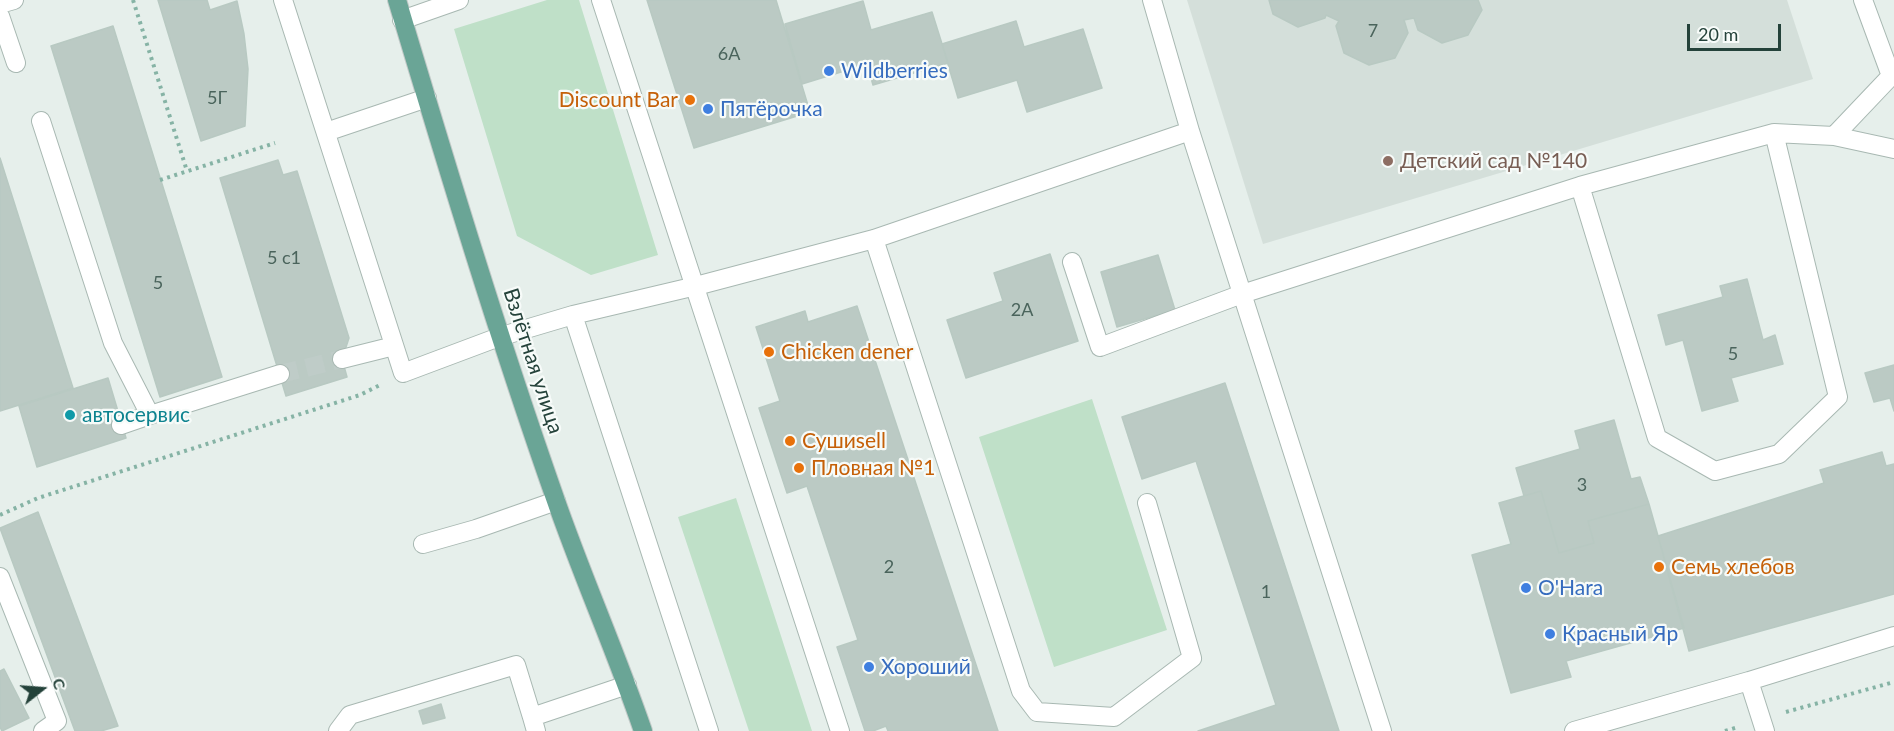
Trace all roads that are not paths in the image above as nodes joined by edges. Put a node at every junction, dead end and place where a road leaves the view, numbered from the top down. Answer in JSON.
{"nodes":[{"id":1,"x":14,"y":0,"type":"edge"},
{"id":2,"x":283,"y":0,"type":"edge"},
{"id":3,"x":396,"y":0,"type":"edge"},
{"id":4,"x":459,"y":0,"type":"edge"},
{"id":5,"x":601,"y":0,"type":"edge"},
{"id":6,"x":1152,"y":0,"type":"edge"},
{"id":7,"x":1863,"y":0,"type":"edge"},
{"id":8,"x":0,"y":4,"type":"edge"},
{"id":9,"x":0,"y":16,"type":"edge"},
{"id":10,"x":402,"y":20,"type":"junction"},
{"id":11,"x":16,"y":63,"type":"dead end"},
{"id":12,"x":427,"y":98,"type":"junction"},
{"id":13,"x":41,"y":121,"type":"dead end"},
{"id":14,"x":1190,"y":131,"type":"junction"},
{"id":15,"x":326,"y":132,"type":"junction"},
{"id":16,"x":1774,"y":133,"type":"junction"},
{"id":17,"x":1834,"y":136,"type":"junction"},
{"id":18,"x":1894,"y":149,"type":"edge"},
{"id":19,"x":1580,"y":186,"type":"junction"},
{"id":20,"x":874,"y":239,"type":"junction"},
{"id":21,"x":1072,"y":262,"type":"dead end"},
{"id":22,"x":696,"y":286,"type":"junction"},
{"id":23,"x":1242,"y":294,"type":"junction"},
{"id":24,"x":573,"y":315,"type":"junction"},
{"id":25,"x":500,"y":337,"type":"junction"},
{"id":26,"x":394,"y":346,"type":"junction"},
{"id":27,"x":342,"y":359,"type":"tunnel mouth"},
{"id":28,"x":280,"y":374,"type":"tunnel mouth"},
{"id":29,"x":150,"y":415,"type":"junction"},
{"id":30,"x":122,"y":425,"type":"dead end"},
{"id":31,"x":556,"y":501,"type":"junction"},
{"id":32,"x":1147,"y":503,"type":"dead end"},
{"id":33,"x":423,"y":544,"type":"dead end"},
{"id":34,"x":0,"y":577,"type":"edge"},
{"id":35,"x":1894,"y":636,"type":"edge"},
{"id":36,"x":1749,"y":681,"type":"junction"},
{"id":37,"x":627,"y":685,"type":"junction"},
{"id":38,"x":533,"y":724,"type":"edge"},
{"id":39,"x":1116,"y":724,"type":"edge"},
{"id":40,"x":1763,"y":725,"type":"edge"},
{"id":41,"x":43,"y":731,"type":"edge"},
{"id":42,"x":338,"y":731,"type":"edge"},
{"id":43,"x":643,"y":731,"type":"edge"},
{"id":44,"x":709,"y":731,"type":"edge"},
{"id":45,"x":840,"y":731,"type":"edge"},
{"id":46,"x":1382,"y":731,"type":"edge"},
{"id":47,"x":1574,"y":731,"type":"edge"}],
"edges":[{"from":1,"to":8,"type":"lane"},
{"from":2,"to":15,"type":"lane"},
{"from":3,"to":10,"type":"main road","name":"Взлётная улица"},
{"from":4,"to":10,"type":"lane"},
{"from":5,"to":22,"type":"lane"},
{"from":6,"to":14,"type":"lane"},
{"from":7,"to":17,"type":"lane"},
{"from":9,"to":11,"type":"lane"},
{"from":10,"to":12,"type":"main road","name":"Взлётная улица"},
{"from":12,"to":15,"type":"lane"},
{"from":12,"to":25,"type":"main road","name":"Взлётная улица"},
{"from":13,"to":29,"type":"lane"},
{"from":14,"to":20,"type":"lane"},
{"from":14,"to":23,"type":"lane"},
{"from":15,"to":26,"type":"lane"},
{"from":16,"to":17,"type":"lane"},
{"from":16,"to":19,"type":"lane"},
{"from":16,"to":19,"type":"lane"},
{"from":17,"to":18,"type":"lane"},
{"from":19,"to":23,"type":"lane"},
{"from":20,"to":22,"type":"lane"},
{"from":20,"to":39,"type":"lane"},
{"from":21,"to":23,"type":"lane"},
{"from":22,"to":24,"type":"lane"},
{"from":22,"to":45,"type":"lane"},
{"from":23,"to":46,"type":"lane"},
{"from":24,"to":25,"type":"lane"},
{"from":24,"to":44,"type":"lane"},
{"from":25,"to":26,"type":"lane"},
{"from":25,"to":31,"type":"main road","name":"Взлётная улица"},
{"from":26,"to":27,"type":"lane"},
{"from":28,"to":29,"type":"lane"},
{"from":29,"to":30,"type":"lane"},
{"from":31,"to":33,"type":"lane"},
{"from":31,"to":37,"type":"main road","name":"Взлётная улица"},
{"from":32,"to":39,"type":"lane"},
{"from":34,"to":41,"type":"lane"},
{"from":35,"to":36,"type":"lane"},
{"from":36,"to":40,"type":"lane"},
{"from":36,"to":47,"type":"lane"},
{"from":37,"to":38,"type":"lane"},
{"from":37,"to":43,"type":"main road","name":"Взлётная улица"},
{"from":38,"to":42,"type":"lane"}]}
